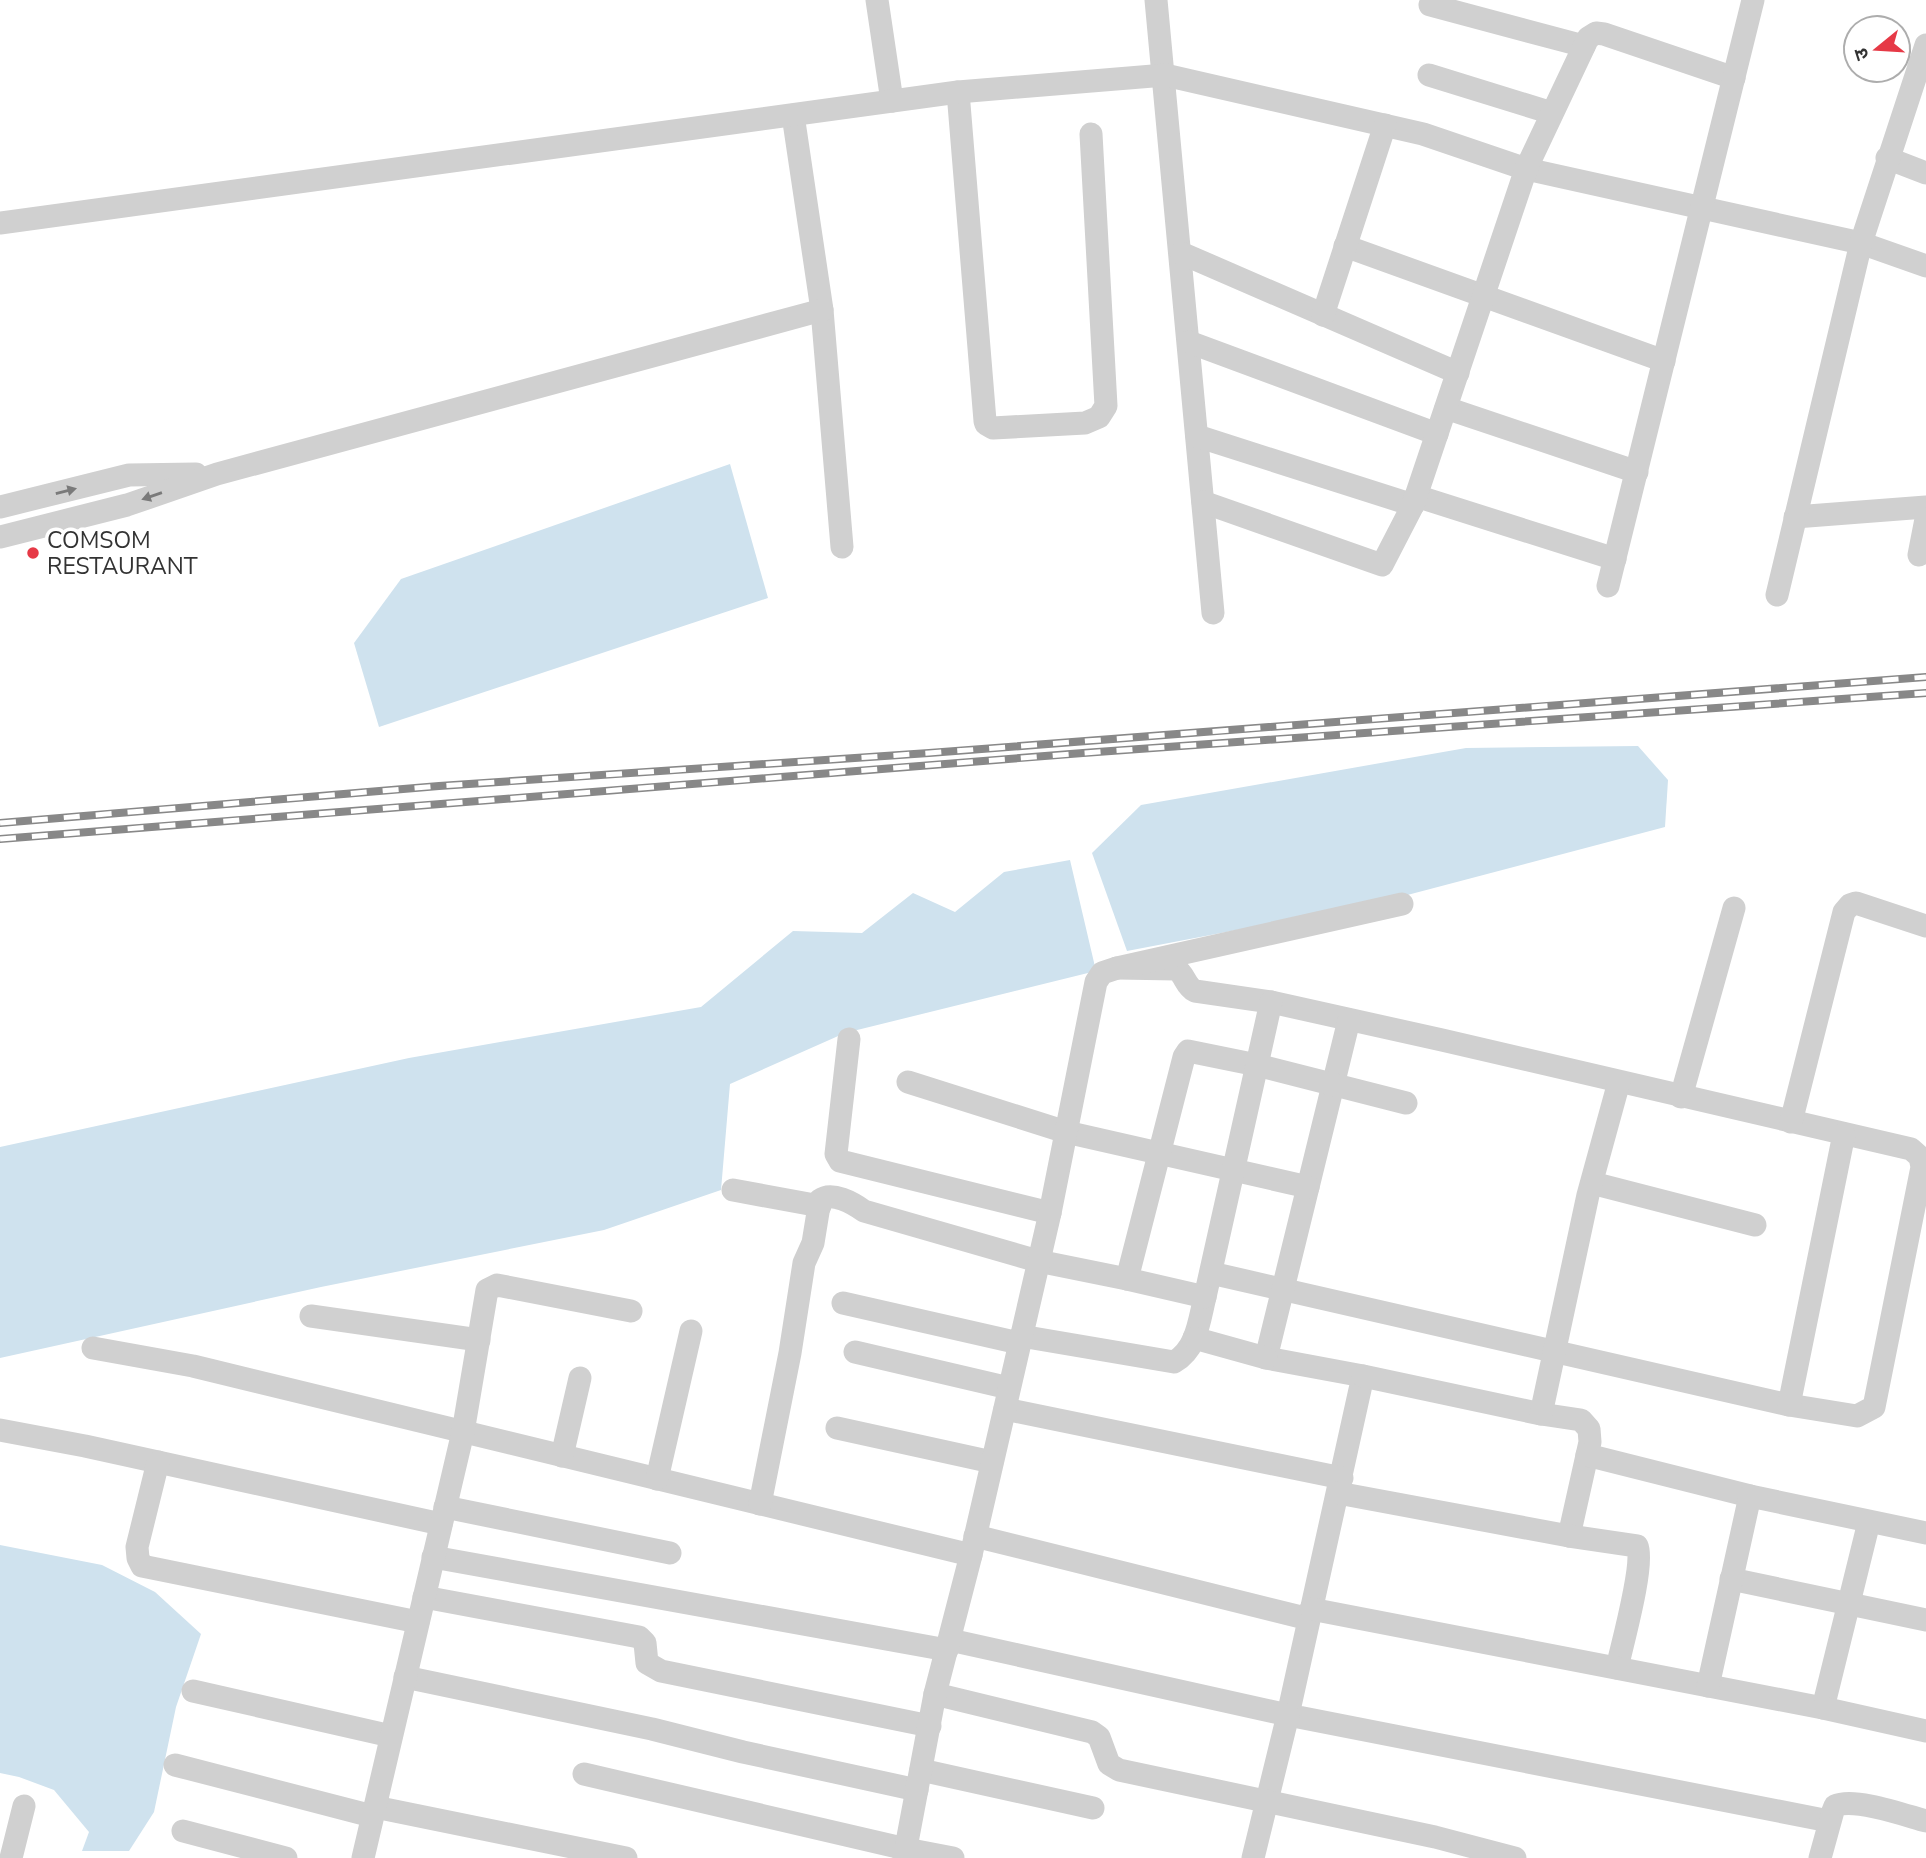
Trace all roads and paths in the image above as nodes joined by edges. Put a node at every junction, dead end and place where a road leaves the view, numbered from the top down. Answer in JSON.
{"nodes":[{"id":1,"x":877,"y":0,"type":"edge"},
{"id":2,"x":1156,"y":0,"type":"edge"},
{"id":3,"x":1753,"y":0,"type":"edge"},
{"id":4,"x":1430,"y":5,"type":"dead end"},
{"id":5,"x":1926,"y":45,"type":"edge"},
{"id":6,"x":1584,"y":46,"type":"junction"},
{"id":7,"x":1165,"y":75,"type":"junction"},
{"id":8,"x":1429,"y":75,"type":"dead end"},
{"id":9,"x":1734,"y":78,"type":"junction"},
{"id":10,"x":1920,"y":84,"type":"edge"},
{"id":11,"x":958,"y":92,"type":"junction"},
{"id":12,"x":892,"y":101,"type":"junction"},
{"id":13,"x":1552,"y":113,"type":"junction"},
{"id":14,"x":793,"y":114,"type":"junction"},
{"id":15,"x":1385,"y":125,"type":"junction"},
{"id":16,"x":1091,"y":134,"type":"dead end"},
{"id":17,"x":1887,"y":158,"type":"junction"},
{"id":18,"x":1526,"y":169,"type":"junction"},
{"id":19,"x":1926,"y":173,"type":"edge"},
{"id":20,"x":1702,"y":206,"type":"junction"},
{"id":21,"x":0,"y":223,"type":"edge"},
{"id":22,"x":1861,"y":243,"type":"junction"},
{"id":23,"x":1345,"y":246,"type":"junction"},
{"id":24,"x":1181,"y":253,"type":"junction"},
{"id":25,"x":1926,"y":266,"type":"edge"},
{"id":26,"x":1483,"y":296,"type":"junction"},
{"id":27,"x":821,"y":310,"type":"junction"},
{"id":28,"x":1323,"y":315,"type":"junction"},
{"id":29,"x":1189,"y":342,"type":"junction"},
{"id":30,"x":1664,"y":361,"type":"junction"},
{"id":31,"x":1458,"y":373,"type":"junction"},
{"id":32,"x":1446,"y":408,"type":"junction"},
{"id":33,"x":1437,"y":434,"type":"junction"},
{"id":34,"x":1197,"y":436,"type":"junction"},
{"id":35,"x":1637,"y":472,"type":"junction"},
{"id":36,"x":217,"y":474,"type":"junction"},
{"id":37,"x":1415,"y":500,"type":"junction"},
{"id":38,"x":1203,"y":502,"type":"junction"},
{"id":39,"x":0,"y":507,"type":"edge"},
{"id":40,"x":1926,"y":507,"type":"edge"},
{"id":41,"x":1796,"y":517,"type":"junction"},
{"id":42,"x":1926,"y":519,"type":"edge"},
{"id":43,"x":0,"y":537,"type":"edge"},
{"id":44,"x":842,"y":547,"type":"dead end"},
{"id":45,"x":1919,"y":555,"type":"dead end"},
{"id":46,"x":1615,"y":559,"type":"junction"},
{"id":47,"x":1608,"y":586,"type":"dead end"},
{"id":48,"x":1777,"y":594,"type":"dead end"},
{"id":49,"x":1213,"y":613,"type":"dead end"},
{"id":50,"x":1402,"y":904,"type":"dead end"},
{"id":51,"x":1734,"y":908,"type":"dead end"},
{"id":52,"x":1926,"y":926,"type":"edge"},
{"id":53,"x":1117,"y":968,"type":"junction"},
{"id":54,"x":1271,"y":1002,"type":"junction"},
{"id":55,"x":1349,"y":1020,"type":"junction"},
{"id":56,"x":849,"y":1039,"type":"dead end"},
{"id":57,"x":1257,"y":1065,"type":"junction"},
{"id":58,"x":1619,"y":1082,"type":"junction"},
{"id":59,"x":908,"y":1083,"type":"dead end"},
{"id":60,"x":1333,"y":1085,"type":"junction"},
{"id":61,"x":1681,"y":1097,"type":"junction"},
{"id":62,"x":1406,"y":1103,"type":"dead end"},
{"id":63,"x":1791,"y":1122,"type":"junction"},
{"id":64,"x":1066,"y":1132,"type":"junction"},
{"id":65,"x":1844,"y":1134,"type":"junction"},
{"id":66,"x":1159,"y":1153,"type":"junction"},
{"id":67,"x":1923,"y":1158,"type":"edge"},
{"id":68,"x":1233,"y":1170,"type":"junction"},
{"id":69,"x":1592,"y":1183,"type":"junction"},
{"id":70,"x":1308,"y":1186,"type":"junction"},
{"id":71,"x":733,"y":1190,"type":"dead end"},
{"id":72,"x":820,"y":1206,"type":"junction"},
{"id":73,"x":1050,"y":1213,"type":"junction"},
{"id":74,"x":1755,"y":1225,"type":"dead end"},
{"id":75,"x":1038,"y":1261,"type":"junction"},
{"id":76,"x":1211,"y":1273,"type":"junction"},
{"id":77,"x":1127,"y":1279,"type":"junction"},
{"id":78,"x":1283,"y":1289,"type":"junction"},
{"id":79,"x":1205,"y":1297,"type":"junction"},
{"id":80,"x":843,"y":1303,"type":"dead end"},
{"id":81,"x":631,"y":1311,"type":"dead end"},
{"id":82,"x":311,"y":1316,"type":"dead end"},
{"id":83,"x":691,"y":1331,"type":"dead end"},
{"id":84,"x":1194,"y":1338,"type":"junction"},
{"id":85,"x":479,"y":1340,"type":"junction"},
{"id":86,"x":1020,"y":1340,"type":"junction"},
{"id":87,"x":93,"y":1348,"type":"dead end"},
{"id":88,"x":855,"y":1352,"type":"dead end"},
{"id":89,"x":1555,"y":1353,"type":"junction"},
{"id":90,"x":1266,"y":1358,"type":"junction"},
{"id":91,"x":1363,"y":1376,"type":"junction"},
{"id":92,"x":580,"y":1378,"type":"dead end"},
{"id":93,"x":1007,"y":1399,"type":"junction"},
{"id":94,"x":1789,"y":1405,"type":"junction"},
{"id":95,"x":1541,"y":1414,"type":"junction"},
{"id":96,"x":837,"y":1428,"type":"dead end"},
{"id":97,"x":0,"y":1430,"type":"edge"},
{"id":98,"x":463,"y":1432,"type":"junction"},
{"id":99,"x":1587,"y":1455,"type":"junction"},
{"id":100,"x":562,"y":1456,"type":"junction"},
{"id":101,"x":158,"y":1462,"type":"junction"},
{"id":102,"x":992,"y":1462,"type":"junction"},
{"id":103,"x":657,"y":1479,"type":"junction"},
{"id":104,"x":1340,"y":1485,"type":"junction"},
{"id":105,"x":1750,"y":1496,"type":"junction"},
{"id":106,"x":760,"y":1504,"type":"junction"},
{"id":107,"x":443,"y":1516,"type":"junction"},
{"id":108,"x":1869,"y":1522,"type":"junction"},
{"id":109,"x":1926,"y":1532,"type":"edge"},
{"id":110,"x":1569,"y":1536,"type":"junction"},
{"id":111,"x":973,"y":1546,"type":"junction"},
{"id":112,"x":670,"y":1553,"type":"dead end"},
{"id":113,"x":433,"y":1557,"type":"junction"},
{"id":114,"x":1731,"y":1579,"type":"junction"},
{"id":115,"x":424,"y":1597,"type":"junction"},
{"id":116,"x":1849,"y":1604,"type":"junction"},
{"id":117,"x":1310,"y":1614,"type":"junction"},
{"id":118,"x":1926,"y":1620,"type":"edge"},
{"id":119,"x":418,"y":1622,"type":"junction"},
{"id":120,"x":948,"y":1645,"type":"junction"},
{"id":121,"x":1618,"y":1668,"type":"junction"},
{"id":122,"x":405,"y":1677,"type":"junction"},
{"id":123,"x":1708,"y":1686,"type":"junction"},
{"id":124,"x":193,"y":1691,"type":"dead end"},
{"id":125,"x":935,"y":1694,"type":"junction"},
{"id":126,"x":1823,"y":1708,"type":"junction"},
{"id":127,"x":1288,"y":1715,"type":"junction"},
{"id":128,"x":930,"y":1726,"type":"junction"},
{"id":129,"x":1926,"y":1731,"type":"edge"},
{"id":130,"x":391,"y":1736,"type":"junction"},
{"id":131,"x":175,"y":1765,"type":"dead end"},
{"id":132,"x":584,"y":1774,"type":"dead end"},
{"id":133,"x":919,"y":1780,"type":"junction"},
{"id":134,"x":1266,"y":1802,"type":"junction"},
{"id":135,"x":24,"y":1806,"type":"dead end"},
{"id":136,"x":1093,"y":1808,"type":"dead end"},
{"id":137,"x":374,"y":1811,"type":"junction"},
{"id":138,"x":1829,"y":1821,"type":"junction"},
{"id":139,"x":1926,"y":1821,"type":"edge"},
{"id":140,"x":183,"y":1831,"type":"dead end"},
{"id":141,"x":905,"y":1854,"type":"edge"},
{"id":142,"x":11,"y":1858,"type":"edge"},
{"id":143,"x":286,"y":1858,"type":"edge"},
{"id":144,"x":363,"y":1858,"type":"edge"},
{"id":145,"x":626,"y":1858,"type":"edge"},
{"id":146,"x":953,"y":1858,"type":"edge"},
{"id":147,"x":1253,"y":1858,"type":"edge"},
{"id":148,"x":1515,"y":1858,"type":"edge"},
{"id":149,"x":1820,"y":1858,"type":"edge"}],
"edges":[{"from":1,"to":12,"type":"street"},
{"from":2,"to":7,"type":"street"},
{"from":3,"to":9,"type":"street"},
{"from":4,"to":6,"type":"street"},
{"from":5,"to":10,"type":"street"},
{"from":6,"to":9,"type":"street"},
{"from":6,"to":13,"type":"street"},
{"from":7,"to":11,"type":"street"},
{"from":7,"to":15,"type":"street"},
{"from":7,"to":24,"type":"street"},
{"from":8,"to":13,"type":"street"},
{"from":9,"to":20,"type":"street"},
{"from":10,"to":17,"type":"street"},
{"from":11,"to":12,"type":"street"},
{"from":11,"to":16,"type":"street"},
{"from":12,"to":14,"type":"street"},
{"from":13,"to":18,"type":"street"},
{"from":14,"to":21,"type":"street"},
{"from":14,"to":27,"type":"street"},
{"from":15,"to":18,"type":"street"},
{"from":15,"to":23,"type":"street"},
{"from":17,"to":19,"type":"street"},
{"from":17,"to":22,"type":"street"},
{"from":18,"to":20,"type":"street"},
{"from":18,"to":26,"type":"street"},
{"from":20,"to":22,"type":"street"},
{"from":20,"to":30,"type":"street"},
{"from":22,"to":25,"type":"street"},
{"from":22,"to":41,"type":"street"},
{"from":23,"to":26,"type":"street"},
{"from":23,"to":28,"type":"street"},
{"from":24,"to":28,"type":"street"},
{"from":24,"to":29,"type":"street"},
{"from":26,"to":30,"type":"street"},
{"from":26,"to":31,"type":"street"},
{"from":27,"to":36,"type":"street"},
{"from":27,"to":44,"type":"street"},
{"from":28,"to":31,"type":"street"},
{"from":29,"to":33,"type":"street"},
{"from":29,"to":34,"type":"street"},
{"from":30,"to":35,"type":"street"},
{"from":31,"to":32,"type":"street"},
{"from":32,"to":33,"type":"street"},
{"from":32,"to":35,"type":"street"},
{"from":33,"to":37,"type":"street"},
{"from":34,"to":37,"type":"street"},
{"from":34,"to":38,"type":"street"},
{"from":35,"to":46,"type":"street"},
{"from":39,"to":36,"type":"street","one_way":true},
{"from":36,"to":43,"type":"street","one_way":true},
{"from":37,"to":38,"type":"street"},
{"from":37,"to":46,"type":"street"},
{"from":38,"to":49,"type":"street"},
{"from":40,"to":41,"type":"street"},
{"from":41,"to":48,"type":"street"},
{"from":42,"to":45,"type":"street"},
{"from":46,"to":47,"type":"street"},
{"from":50,"to":53,"type":"street"},
{"from":51,"to":61,"type":"street"},
{"from":52,"to":63,"type":"street"},
{"from":53,"to":54,"type":"street"},
{"from":53,"to":64,"type":"street"},
{"from":54,"to":55,"type":"street"},
{"from":54,"to":57,"type":"street"},
{"from":55,"to":58,"type":"street"},
{"from":55,"to":60,"type":"street"},
{"from":56,"to":73,"type":"street"},
{"from":57,"to":60,"type":"street"},
{"from":57,"to":66,"type":"street"},
{"from":57,"to":68,"type":"street"},
{"from":58,"to":61,"type":"street"},
{"from":58,"to":69,"type":"street"},
{"from":59,"to":64,"type":"street"},
{"from":60,"to":62,"type":"street"},
{"from":60,"to":70,"type":"street"},
{"from":61,"to":63,"type":"street"},
{"from":63,"to":65,"type":"street"},
{"from":64,"to":66,"type":"street"},
{"from":64,"to":73,"type":"street"},
{"from":65,"to":67,"type":"street"},
{"from":65,"to":94,"type":"street"},
{"from":66,"to":68,"type":"street"},
{"from":66,"to":77,"type":"street"},
{"from":67,"to":94,"type":"street"},
{"from":68,"to":70,"type":"street"},
{"from":68,"to":76,"type":"street"},
{"from":69,"to":74,"type":"street"},
{"from":69,"to":89,"type":"street"},
{"from":70,"to":78,"type":"street"},
{"from":71,"to":72,"type":"street"},
{"from":72,"to":75,"type":"street"},
{"from":72,"to":106,"type":"street"},
{"from":73,"to":75,"type":"street"},
{"from":75,"to":77,"type":"street"},
{"from":75,"to":86,"type":"street"},
{"from":76,"to":78,"type":"street"},
{"from":76,"to":79,"type":"street"},
{"from":77,"to":79,"type":"street"},
{"from":78,"to":89,"type":"street"},
{"from":78,"to":90,"type":"street"},
{"from":79,"to":84,"type":"street"},
{"from":80,"to":86,"type":"street"},
{"from":81,"to":85,"type":"street"},
{"from":82,"to":85,"type":"street"},
{"from":83,"to":103,"type":"street"},
{"from":84,"to":86,"type":"street"},
{"from":84,"to":90,"type":"street"},
{"from":85,"to":98,"type":"street"},
{"from":86,"to":93,"type":"street"},
{"from":87,"to":98,"type":"street"},
{"from":88,"to":93,"type":"street"},
{"from":89,"to":94,"type":"street"},
{"from":89,"to":95,"type":"street"},
{"from":90,"to":91,"type":"street"},
{"from":91,"to":95,"type":"street"},
{"from":91,"to":104,"type":"street"},
{"from":92,"to":100,"type":"street"},
{"from":93,"to":102,"type":"street"},
{"from":93,"to":104,"type":"street"},
{"from":95,"to":99,"type":"street"},
{"from":96,"to":102,"type":"street"},
{"from":97,"to":101,"type":"street"},
{"from":98,"to":100,"type":"street"},
{"from":98,"to":107,"type":"street"},
{"from":99,"to":105,"type":"street"},
{"from":99,"to":110,"type":"street"},
{"from":100,"to":103,"type":"street"},
{"from":101,"to":107,"type":"street"},
{"from":101,"to":119,"type":"street"},
{"from":102,"to":111,"type":"street"},
{"from":103,"to":106,"type":"street"},
{"from":104,"to":110,"type":"street"},
{"from":104,"to":117,"type":"street"},
{"from":105,"to":108,"type":"street"},
{"from":105,"to":114,"type":"street"},
{"from":106,"to":111,"type":"street"},
{"from":107,"to":112,"type":"street"},
{"from":107,"to":113,"type":"street"},
{"from":108,"to":109,"type":"street"},
{"from":108,"to":116,"type":"street"},
{"from":110,"to":121,"type":"street"},
{"from":111,"to":117,"type":"street"},
{"from":111,"to":120,"type":"street"},
{"from":113,"to":115,"type":"street"},
{"from":113,"to":120,"type":"street"},
{"from":114,"to":116,"type":"street"},
{"from":114,"to":123,"type":"street"},
{"from":115,"to":119,"type":"street"},
{"from":115,"to":128,"type":"street"},
{"from":116,"to":118,"type":"street"},
{"from":116,"to":126,"type":"street"},
{"from":117,"to":121,"type":"street"},
{"from":117,"to":127,"type":"street"},
{"from":119,"to":122,"type":"street"},
{"from":120,"to":125,"type":"street"},
{"from":120,"to":127,"type":"street"},
{"from":121,"to":123,"type":"street"},
{"from":122,"to":130,"type":"street"},
{"from":122,"to":133,"type":"street"},
{"from":123,"to":126,"type":"street"},
{"from":124,"to":130,"type":"street"},
{"from":125,"to":128,"type":"street"},
{"from":125,"to":134,"type":"street"},
{"from":126,"to":129,"type":"street"},
{"from":127,"to":134,"type":"street"},
{"from":127,"to":138,"type":"street"},
{"from":128,"to":133,"type":"street"},
{"from":130,"to":137,"type":"street"},
{"from":131,"to":137,"type":"street"},
{"from":132,"to":141,"type":"street"},
{"from":133,"to":136,"type":"street"},
{"from":133,"to":141,"type":"street"},
{"from":134,"to":147,"type":"street"},
{"from":134,"to":148,"type":"street"},
{"from":135,"to":142,"type":"street"},
{"from":137,"to":144,"type":"street"},
{"from":137,"to":145,"type":"street"},
{"from":138,"to":139,"type":"street"},
{"from":138,"to":149,"type":"street"},
{"from":140,"to":143,"type":"street"},
{"from":141,"to":146,"type":"street"}]}
